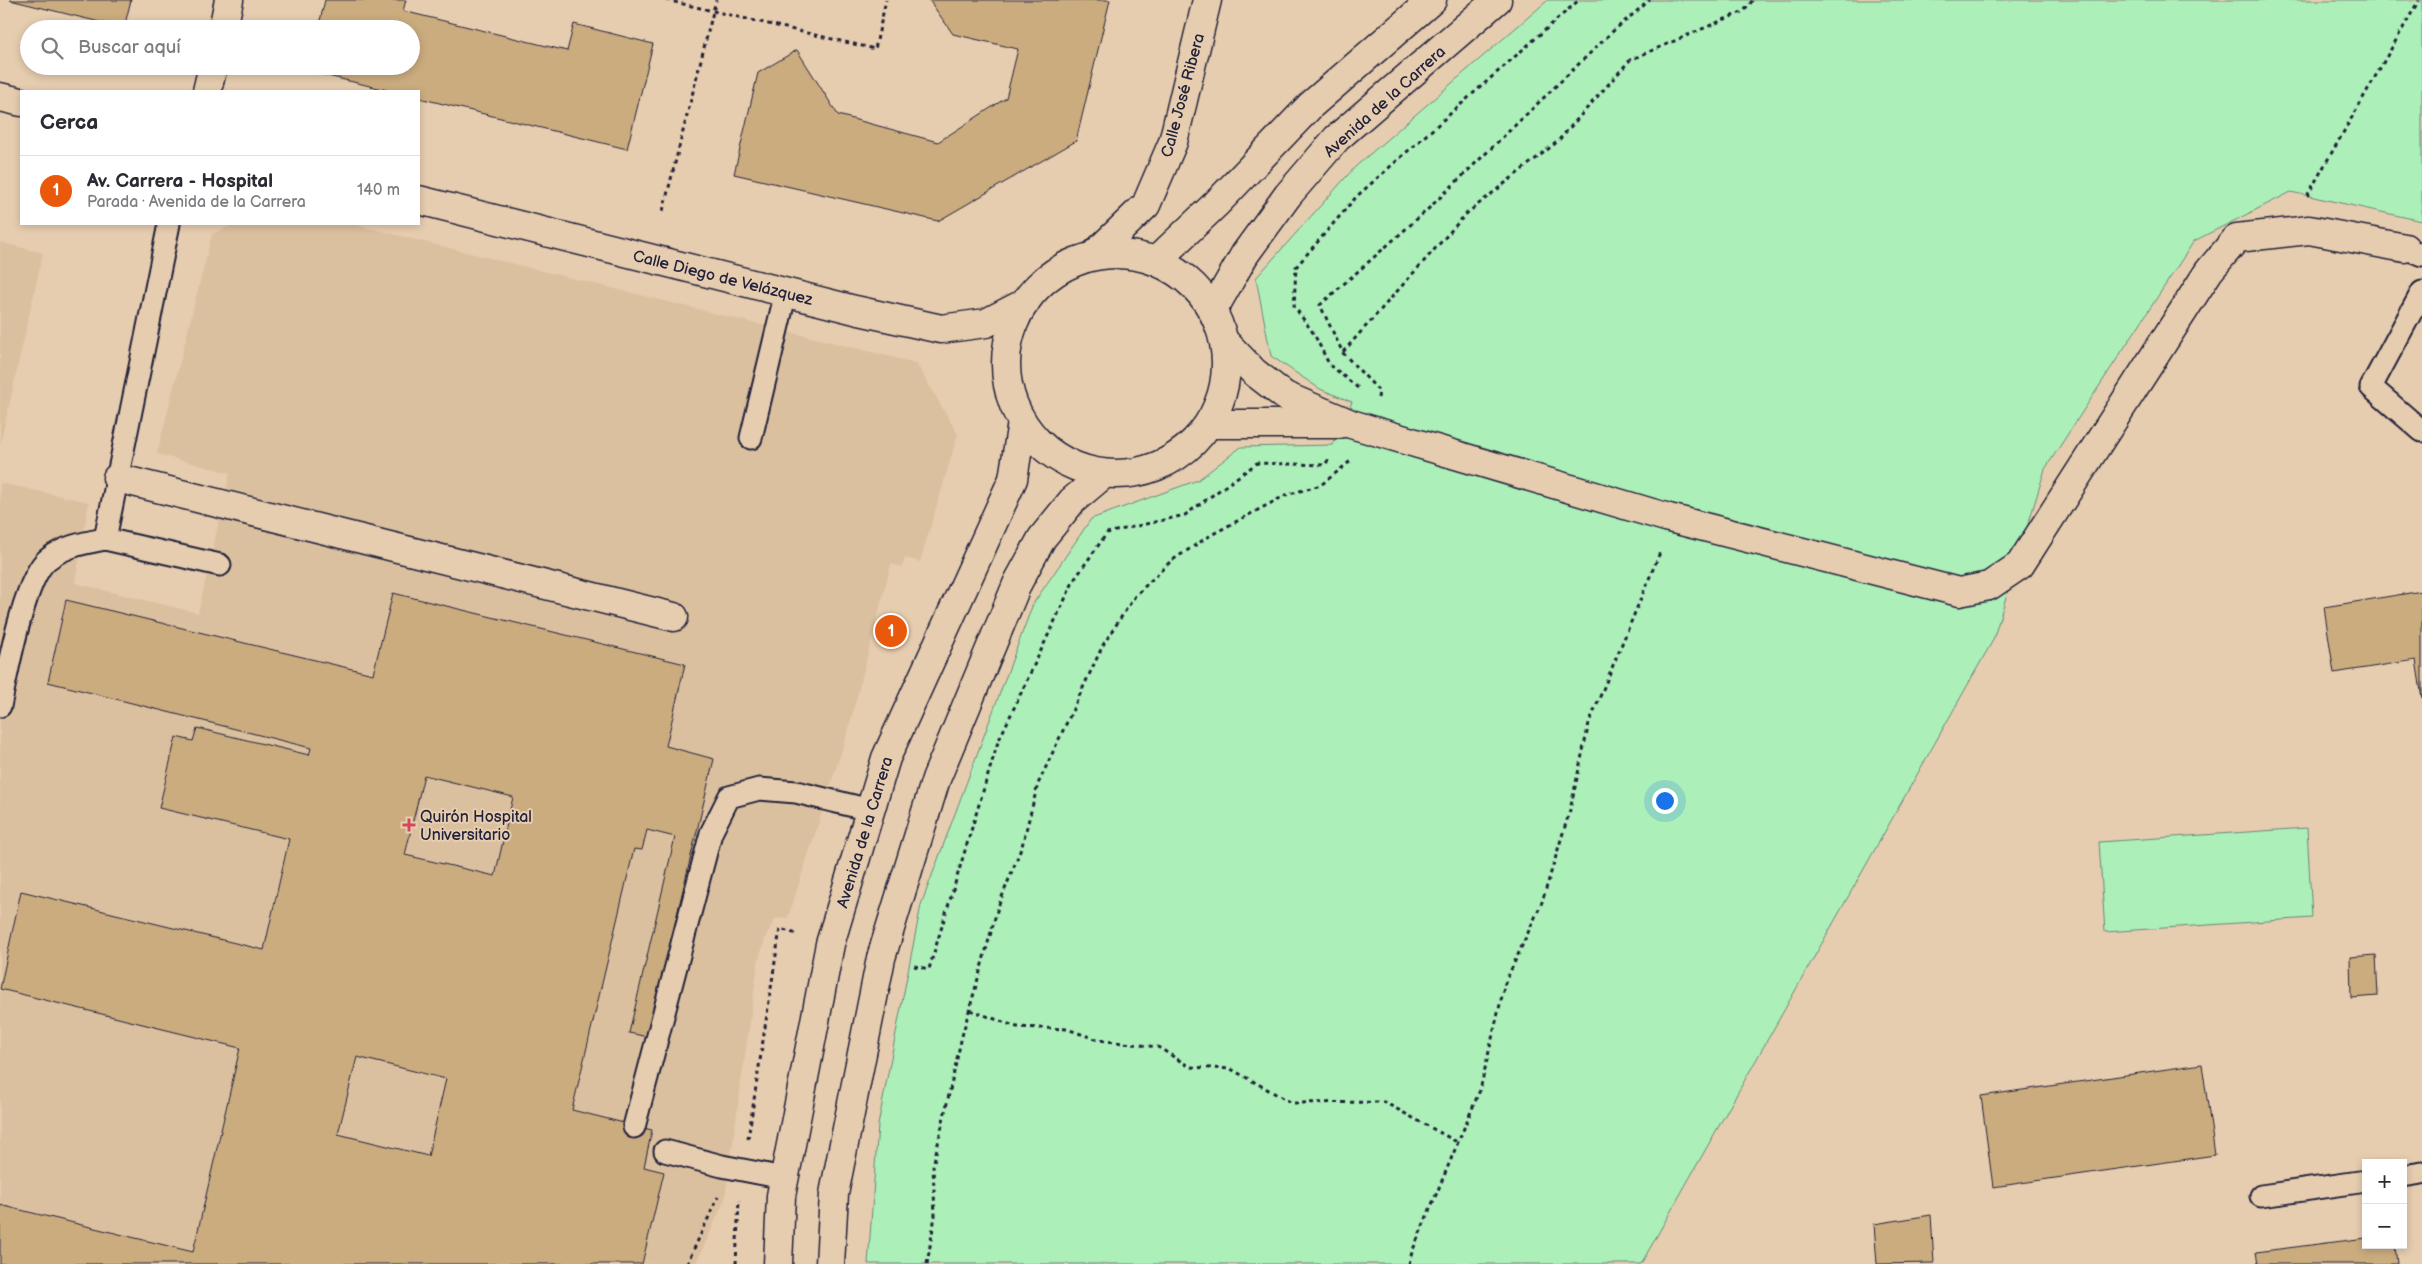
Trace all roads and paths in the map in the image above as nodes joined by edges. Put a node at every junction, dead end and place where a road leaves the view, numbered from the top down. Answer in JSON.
{"nodes":[{"id":1,"x":229,"y":0,"type":"edge"},
{"id":2,"x":666,"y":0,"type":"edge"},
{"id":3,"x":716,"y":0,"type":"edge"},
{"id":4,"x":886,"y":0,"type":"edge"},
{"id":5,"x":1207,"y":0,"type":"edge"},
{"id":6,"x":1432,"y":0,"type":"edge"},
{"id":7,"x":1497,"y":0,"type":"edge"},
{"id":8,"x":1579,"y":0,"type":"edge"},
{"id":9,"x":1650,"y":0,"type":"edge"},
{"id":10,"x":1753,"y":0,"type":"edge"},
{"id":11,"x":2419,"y":0,"type":"edge"},
{"id":12,"x":714,"y":12,"type":"junction"},
{"id":13,"x":224,"y":20,"type":"edge"},
{"id":14,"x":211,"y":75,"type":"edge"},
{"id":15,"x":207,"y":90,"type":"edge"},
{"id":16,"x":0,"y":97,"type":"edge"},
{"id":17,"x":20,"y":102,"type":"edge"},
{"id":18,"x":420,"y":200,"type":"edge"},
{"id":19,"x":663,"y":211,"type":"dead end"},
{"id":20,"x":169,"y":225,"type":"edge"},
{"id":21,"x":2285,"y":233,"type":"junction"},
{"id":22,"x":2413,"y":252,"type":"edge"},
{"id":23,"x":1094,"y":255,"type":"junction"},
{"id":24,"x":1156,"y":261,"type":"junction"},
{"id":25,"x":786,"y":292,"type":"junction"},
{"id":26,"x":2422,"y":292,"type":"edge"},
{"id":27,"x":1025,"y":303,"type":"junction"},
{"id":28,"x":1213,"y":310,"type":"junction"},
{"id":29,"x":1225,"y":342,"type":"junction"},
{"id":30,"x":1342,"y":353,"type":"junction"},
{"id":31,"x":1022,"y":422,"type":"junction"},
{"id":32,"x":1209,"y":424,"type":"junction"},
{"id":33,"x":1363,"y":428,"type":"junction"},
{"id":34,"x":2422,"y":431,"type":"edge"},
{"id":35,"x":751,"y":438,"type":"dead end"},
{"id":36,"x":1104,"y":474,"type":"junction"},
{"id":37,"x":117,"y":478,"type":"junction"},
{"id":38,"x":1669,"y":518,"type":"junction"},
{"id":39,"x":105,"y":538,"type":"junction"},
{"id":40,"x":220,"y":565,"type":"dead end"},
{"id":41,"x":674,"y":616,"type":"dead end"},
{"id":42,"x":0,"y":706,"type":"edge"},
{"id":43,"x":870,"y":810,"type":"junction"},
{"id":44,"x":830,"y":944,"type":"junction"},
{"id":45,"x":881,"y":958,"type":"junction"},
{"id":46,"x":970,"y":1010,"type":"junction"},
{"id":47,"x":634,"y":1127,"type":"dead end"},
{"id":48,"x":1457,"y":1142,"type":"junction"},
{"id":49,"x":665,"y":1151,"type":"dead end"},
{"id":50,"x":722,"y":1166,"type":"junction"},
{"id":51,"x":743,"y":1170,"type":"junction"},
{"id":52,"x":2422,"y":1173,"type":"edge"},
{"id":53,"x":2407,"y":1175,"type":"edge"},
{"id":54,"x":784,"y":1178,"type":"junction"},
{"id":55,"x":2362,"y":1182,"type":"edge"},
{"id":56,"x":2261,"y":1196,"type":"dead end"},
{"id":57,"x":687,"y":1264,"type":"edge"},
{"id":58,"x":736,"y":1264,"type":"edge"},
{"id":59,"x":778,"y":1264,"type":"edge"},
{"id":60,"x":830,"y":1264,"type":"edge"},
{"id":61,"x":928,"y":1264,"type":"edge"},
{"id":62,"x":1409,"y":1264,"type":"edge"}],
"edges":[{"from":1,"to":13,"type":"street"},
{"from":2,"to":12,"type":"path"},
{"from":3,"to":12,"type":"path"},
{"from":4,"to":12,"type":"path"},
{"from":5,"to":23,"type":"street","name":"Calle José Ribera"},
{"from":6,"to":24,"type":"street"},
{"from":7,"to":28,"type":"street","name":"Avenida de la Carrera"},
{"from":8,"to":33,"type":"path"},
{"from":9,"to":30,"type":"path"},
{"from":10,"to":30,"type":"path"},
{"from":11,"to":21,"type":"path"},
{"from":12,"to":19,"type":"path"},
{"from":14,"to":15,"type":"street"},
{"from":16,"to":17,"type":"street"},
{"from":18,"to":25,"type":"street","name":"Calle Diego de Velázquez"},
{"from":20,"to":37,"type":"lane"},
{"from":21,"to":22,"type":"street"},
{"from":21,"to":38,"type":"street"},
{"from":23,"to":24,"type":"street"},
{"from":23,"to":27,"type":"street"},
{"from":24,"to":28,"type":"street"},
{"from":25,"to":27,"type":"street","name":"Calle Diego de Velázquez"},
{"from":25,"to":35,"type":"lane"},
{"from":26,"to":34,"type":"lane"},
{"from":27,"to":31,"type":"street"},
{"from":28,"to":29,"type":"street"},
{"from":29,"to":32,"type":"street"},
{"from":29,"to":33,"type":"street"},
{"from":30,"to":33,"type":"path"},
{"from":31,"to":36,"type":"street"},
{"from":31,"to":43,"type":"street","name":"Avenida de la Carrera"},
{"from":32,"to":33,"type":"street"},
{"from":32,"to":36,"type":"street"},
{"from":33,"to":38,"type":"street"},
{"from":33,"to":45,"type":"path"},
{"from":33,"to":46,"type":"path"},
{"from":36,"to":45,"type":"street"},
{"from":37,"to":39,"type":"lane"},
{"from":37,"to":41,"type":"street"},
{"from":38,"to":48,"type":"path"},
{"from":39,"to":40,"type":"lane"},
{"from":39,"to":42,"type":"lane"},
{"from":43,"to":44,"type":"street","name":"Avenida de la Carrera"},
{"from":43,"to":47,"type":"lane"},
{"from":44,"to":51,"type":"path"},
{"from":44,"to":54,"type":"street","name":"Avenida de la Carrera"},
{"from":45,"to":60,"type":"street"},
{"from":46,"to":48,"type":"path"},
{"from":46,"to":61,"type":"path"},
{"from":48,"to":62,"type":"path"},
{"from":49,"to":50,"type":"lane"},
{"from":50,"to":51,"type":"lane"},
{"from":50,"to":57,"type":"path"},
{"from":51,"to":54,"type":"lane"},
{"from":51,"to":58,"type":"path"},
{"from":52,"to":53,"type":"lane"},
{"from":54,"to":59,"type":"street","name":"Avenida de la Carrera"},
{"from":55,"to":56,"type":"lane"}]}
